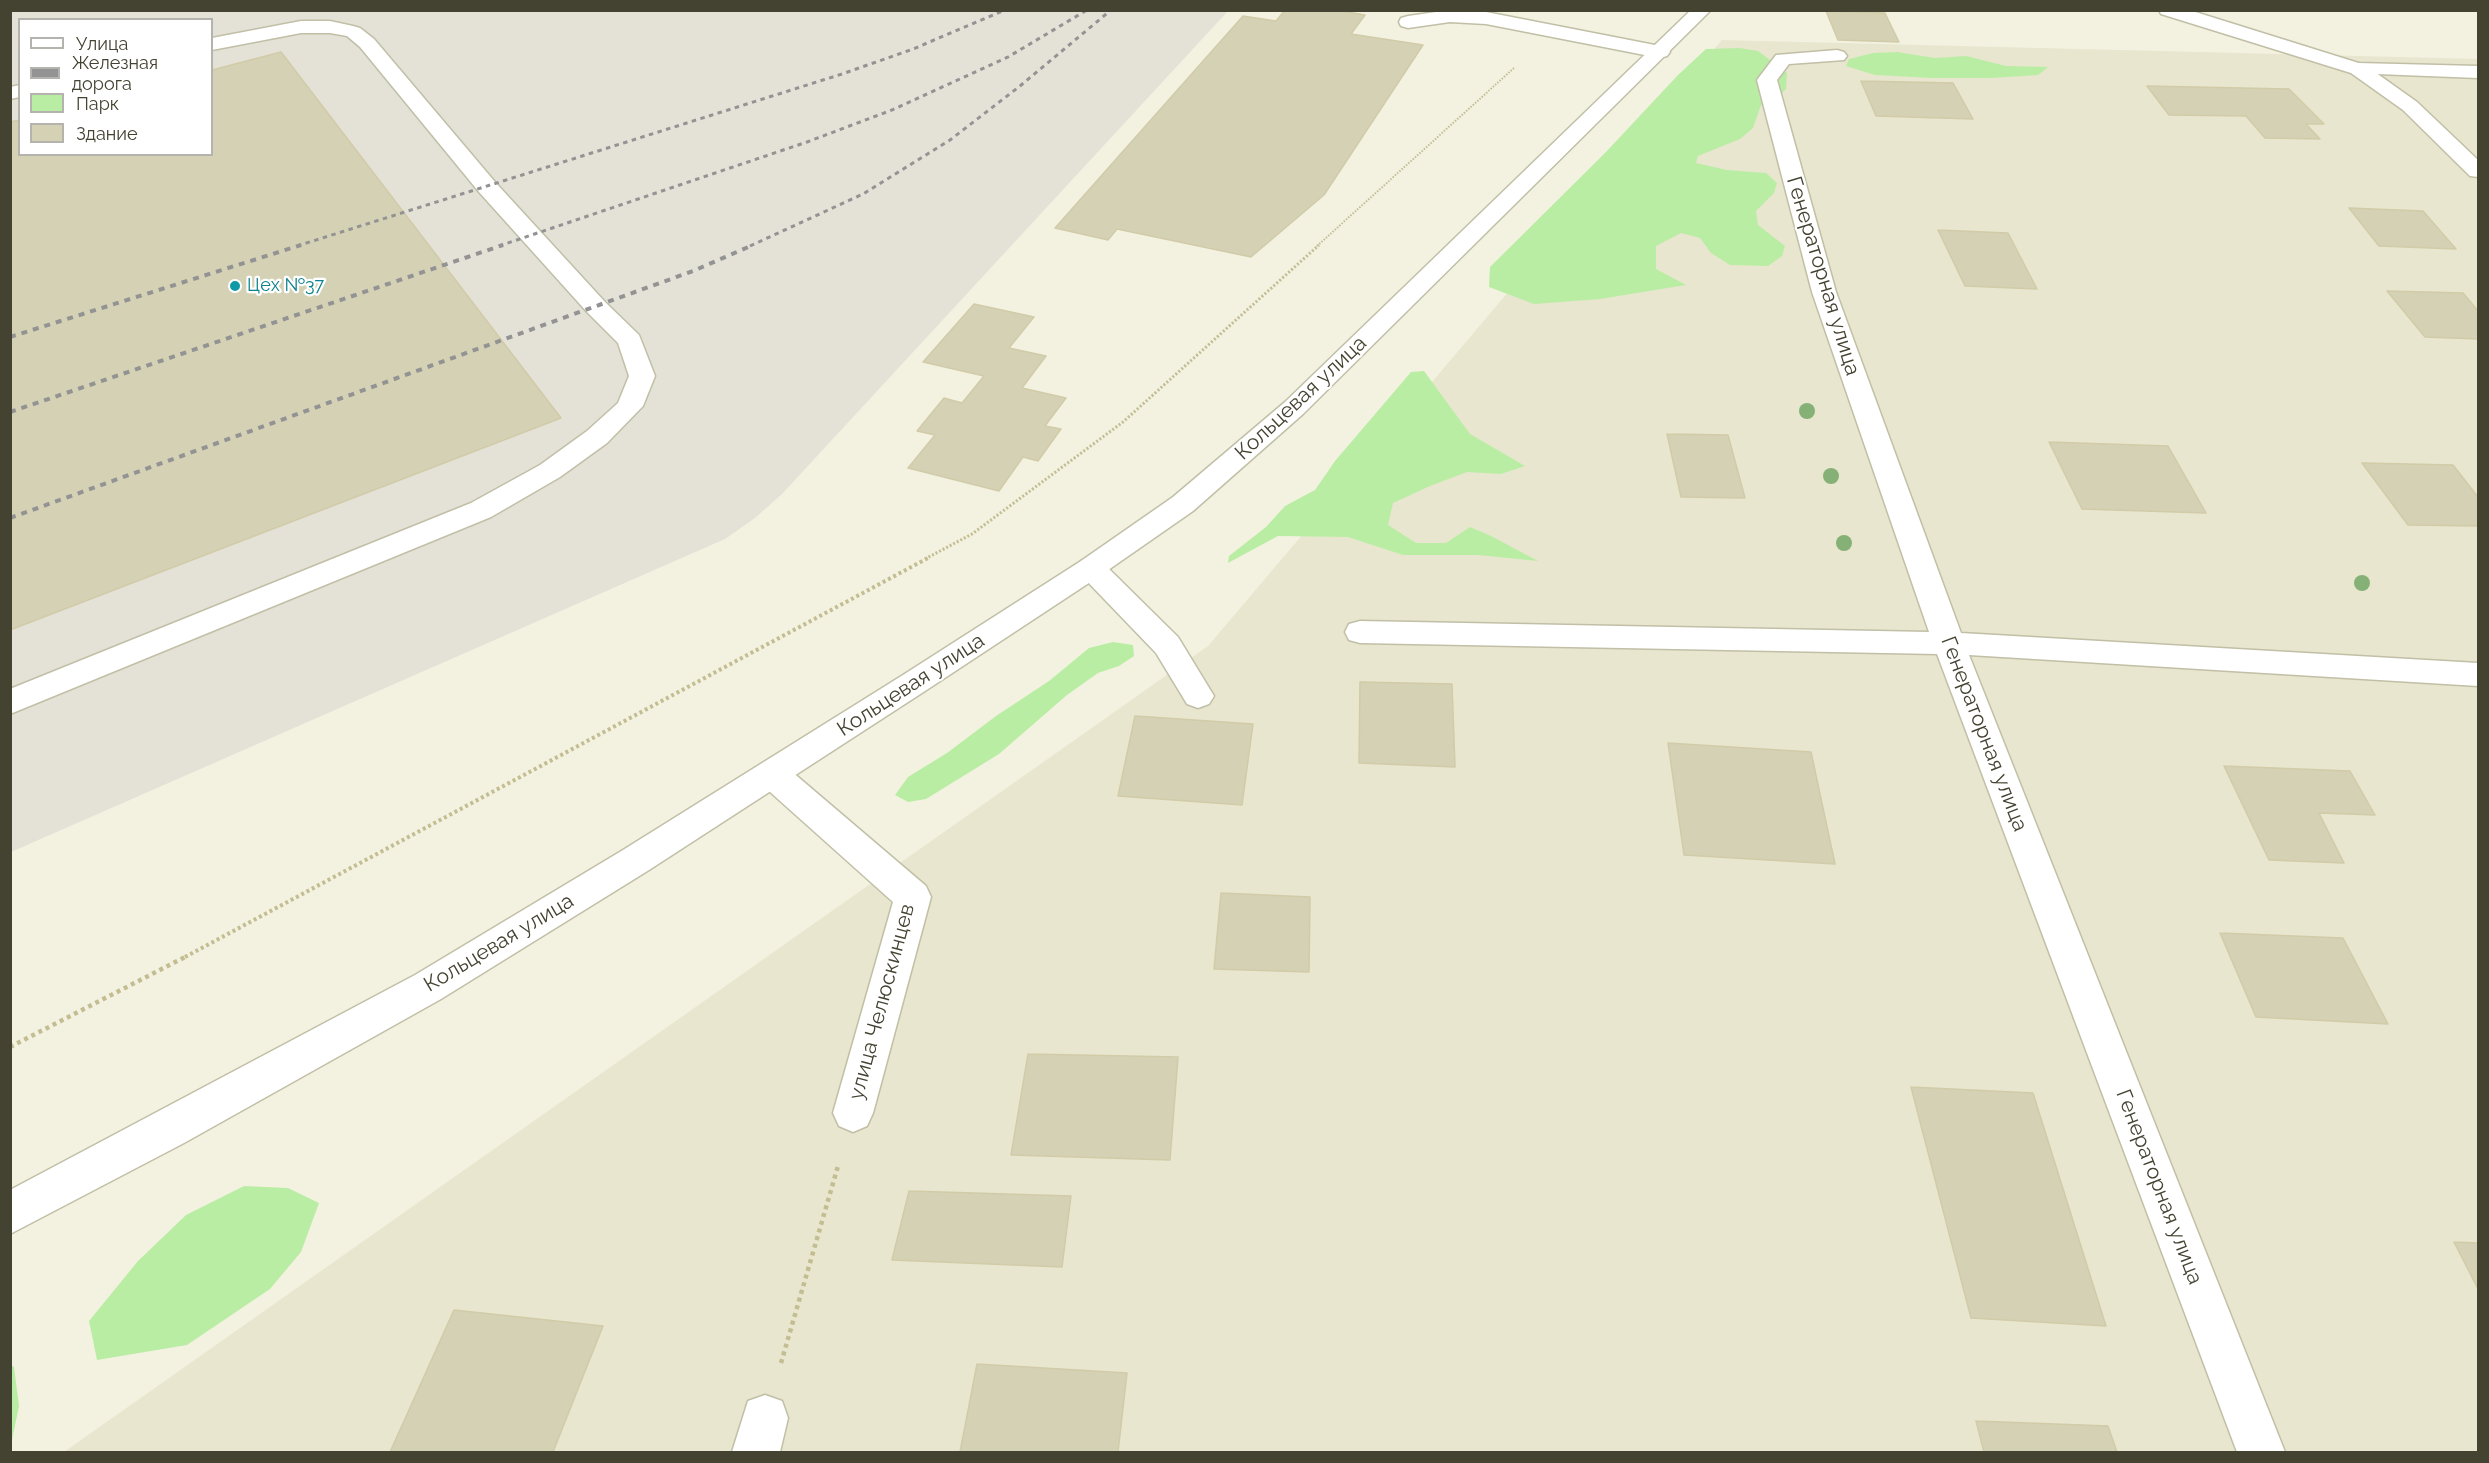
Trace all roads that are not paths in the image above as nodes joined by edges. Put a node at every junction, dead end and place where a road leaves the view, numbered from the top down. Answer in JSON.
{"nodes":[{"id":1,"x":1702,"y":10,"type":"edge"},
{"id":2,"x":2168,"y":10,"type":"edge"},
{"id":3,"x":1408,"y":22,"type":"dead end"},
{"id":4,"x":213,"y":44,"type":"edge"},
{"id":5,"x":1660,"y":52,"type":"junction"},
{"id":6,"x":1837,"y":56,"type":"dead end"},
{"id":7,"x":2358,"y":69,"type":"junction"},
{"id":8,"x":2478,"y":72,"type":"edge"},
{"id":9,"x":2478,"y":171,"type":"edge"},
{"id":10,"x":1091,"y":568,"type":"junction"},
{"id":11,"x":1360,"y":632,"type":"dead end"},
{"id":12,"x":1949,"y":643,"type":"junction"},
{"id":13,"x":2478,"y":674,"type":"edge"},
{"id":14,"x":1198,"y":696,"type":"dead end"},
{"id":15,"x":10,"y":702,"type":"edge"},
{"id":16,"x":772,"y":774,"type":"junction"},
{"id":17,"x":853,"y":1113,"type":"road end"},
{"id":18,"x":10,"y":1213,"type":"edge"},
{"id":19,"x":2261,"y":1452,"type":"edge"}],
"edges":[{"from":1,"to":5,"type":"street","name":"Кольцевая улица"},
{"from":2,"to":7,"type":"street"},
{"from":3,"to":5,"type":"street"},
{"from":4,"to":15,"type":"street"},
{"from":5,"to":10,"type":"street","name":"Кольцевая улица"},
{"from":6,"to":12,"type":"street","name":"Генераторная улица"},
{"from":7,"to":8,"type":"street"},
{"from":7,"to":9,"type":"street"},
{"from":10,"to":14,"type":"street"},
{"from":10,"to":16,"type":"street","name":"Кольцевая улица"},
{"from":11,"to":12,"type":"street"},
{"from":12,"to":13,"type":"street"},
{"from":12,"to":19,"type":"street","name":"Генераторная улица"},
{"from":16,"to":17,"type":"street","name":"улица Челюскинцев"},
{"from":16,"to":18,"type":"street","name":"Кольцевая улица"}]}
